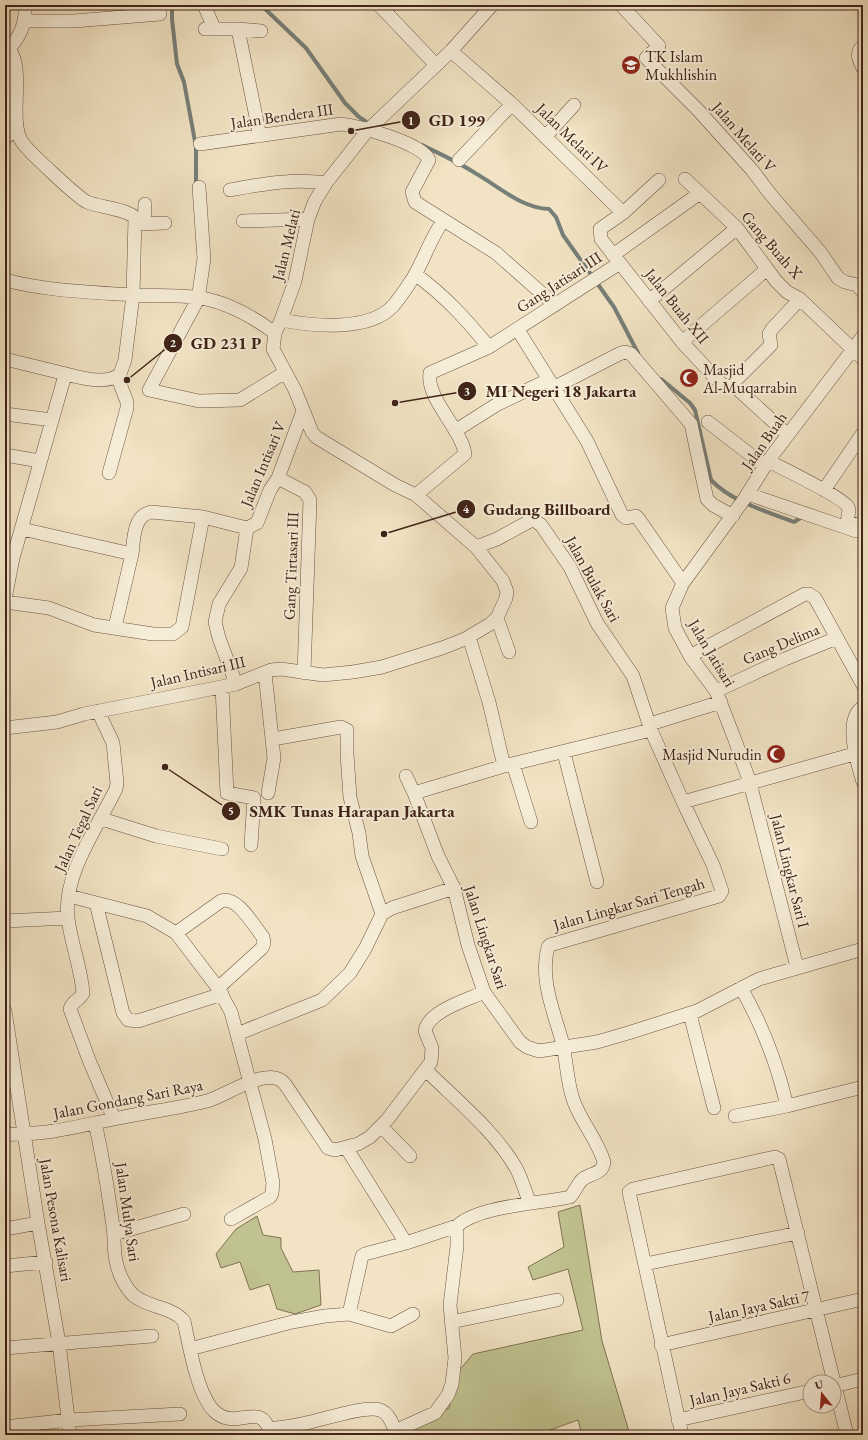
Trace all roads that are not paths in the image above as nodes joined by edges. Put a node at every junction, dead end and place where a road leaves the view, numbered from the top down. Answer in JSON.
{"nodes":[{"id":1,"x":25,"y":5,"type":"edge"},
{"id":2,"x":204,"y":5,"type":"edge"},
{"id":3,"x":378,"y":5,"type":"edge"},
{"id":4,"x":492,"y":5,"type":"edge"},
{"id":5,"x":622,"y":5,"type":"edge"},
{"id":6,"x":138,"y":11,"type":"edge"},
{"id":7,"x":160,"y":14,"type":"dead end"},
{"id":8,"x":26,"y":21,"type":"junction"},
{"id":9,"x":238,"y":29,"type":"junction"},
{"id":10,"x":261,"y":31,"type":"dead end"},
{"id":11,"x":863,"y":46,"type":"edge"},
{"id":12,"x":7,"y":47,"type":"edge"},
{"id":13,"x":451,"y":51,"type":"junction"},
{"id":14,"x":861,"y":64,"type":"edge"},
{"id":15,"x":436,"y":65,"type":"junction"},
{"id":16,"x":512,"y":104,"type":"junction"},
{"id":17,"x":574,"y":105,"type":"dead end"},
{"id":18,"x":17,"y":128,"type":"junction"},
{"id":19,"x":367,"y":130,"type":"junction"},
{"id":20,"x":260,"y":136,"type":"junction"},
{"id":21,"x":545,"y":137,"type":"junction"},
{"id":22,"x":5,"y":138,"type":"edge"},
{"id":23,"x":200,"y":144,"type":"dead end"},
{"id":24,"x":459,"y":160,"type":"dead end"},
{"id":25,"x":685,"y":179,"type":"dead end"},
{"id":26,"x":659,"y":180,"type":"dead end"},
{"id":27,"x":326,"y":183,"type":"junction"},
{"id":28,"x":199,"y":187,"type":"dead end"},
{"id":29,"x":230,"y":190,"type":"dead end"},
{"id":30,"x":700,"y":193,"type":"junction"},
{"id":31,"x":145,"y":204,"type":"dead end"},
{"id":32,"x":623,"y":213,"type":"junction"},
{"id":33,"x":308,"y":219,"type":"junction"},
{"id":34,"x":243,"y":221,"type":"dead end"},
{"id":35,"x":443,"y":221,"type":"junction"},
{"id":36,"x":165,"y":223,"type":"dead end"},
{"id":37,"x":140,"y":224,"type":"junction"},
{"id":38,"x":737,"y":228,"type":"junction"},
{"id":39,"x":616,"y":259,"type":"junction"},
{"id":40,"x":767,"y":269,"type":"junction"},
{"id":41,"x":415,"y":274,"type":"junction"},
{"id":42,"x":5,"y":280,"type":"edge"},
{"id":43,"x":863,"y":292,"type":"edge"},
{"id":44,"x":133,"y":295,"type":"junction"},
{"id":45,"x":194,"y":298,"type":"junction"},
{"id":46,"x":800,"y":299,"type":"junction"},
{"id":47,"x":649,"y":300,"type":"junction"},
{"id":48,"x":555,"y":305,"type":"junction"},
{"id":49,"x":281,"y":320,"type":"junction"},
{"id":50,"x":518,"y":330,"type":"junction"},
{"id":51,"x":274,"y":333,"type":"junction"},
{"id":52,"x":863,"y":336,"type":"edge"},
{"id":53,"x":682,"y":342,"type":"junction"},
{"id":54,"x":489,"y":347,"type":"junction"},
{"id":55,"x":852,"y":349,"type":"junction"},
{"id":56,"x":5,"y":359,"type":"edge"},
{"id":57,"x":863,"y":360,"type":"edge"},
{"id":58,"x":284,"y":373,"type":"junction"},
{"id":59,"x":66,"y":374,"type":"junction"},
{"id":60,"x":118,"y":376,"type":"junction"},
{"id":61,"x":551,"y":384,"type":"junction"},
{"id":62,"x":732,"y":384,"type":"junction"},
{"id":63,"x":303,"y":411,"type":"junction"},
{"id":64,"x":5,"y":414,"type":"edge"},
{"id":65,"x":52,"y":420,"type":"junction"},
{"id":66,"x":708,"y":422,"type":"dead end"},
{"id":67,"x":455,"y":431,"type":"junction"},
{"id":68,"x":863,"y":433,"type":"edge"},
{"id":69,"x":788,"y":435,"type":"junction"},
{"id":70,"x":5,"y":455,"type":"edge"},
{"id":71,"x":40,"y":461,"type":"junction"},
{"id":72,"x":767,"y":464,"type":"junction"},
{"id":73,"x":110,"y":473,"type":"dead end"},
{"id":74,"x":278,"y":478,"type":"junction"},
{"id":75,"x":824,"y":490,"type":"junction"},
{"id":76,"x":416,"y":495,"type":"junction"},
{"id":77,"x":741,"y":504,"type":"junction"},
{"id":78,"x":203,"y":517,"type":"junction"},
{"id":79,"x":863,"y":526,"type":"edge"},
{"id":80,"x":247,"y":528,"type":"junction"},
{"id":81,"x":22,"y":529,"type":"junction"},
{"id":82,"x":863,"y":535,"type":"edge"},
{"id":83,"x":476,"y":547,"type":"junction"},
{"id":84,"x":132,"y":554,"type":"junction"},
{"id":85,"x":9,"y":557,"type":"edge"},
{"id":86,"x":683,"y":583,"type":"junction"},
{"id":87,"x":5,"y":600,"type":"edge"},
{"id":88,"x":497,"y":618,"type":"junction"},
{"id":89,"x":115,"y":627,"type":"junction"},
{"id":90,"x":469,"y":637,"type":"junction"},
{"id":91,"x":837,"y":638,"type":"junction"},
{"id":92,"x":509,"y":652,"type":"dead end"},
{"id":93,"x":690,"y":656,"type":"junction"},
{"id":94,"x":265,"y":673,"type":"junction"},
{"id":95,"x":304,"y":674,"type":"junction"},
{"id":96,"x":236,"y":684,"type":"junction"},
{"id":97,"x":863,"y":685,"type":"edge"},
{"id":98,"x":222,"y":687,"type":"junction"},
{"id":99,"x":719,"y":697,"type":"junction"},
{"id":100,"x":863,"y":707,"type":"edge"},
{"id":101,"x":98,"y":711,"type":"junction"},
{"id":102,"x":650,"y":727,"type":"junction"},
{"id":103,"x":5,"y":728,"type":"edge"},
{"id":104,"x":273,"y":739,"type":"junction"},
{"id":105,"x":564,"y":752,"type":"junction"},
{"id":106,"x":854,"y":754,"type":"junction"},
{"id":107,"x":509,"y":765,"type":"junction"},
{"id":108,"x":406,"y":776,"type":"dead end"},
{"id":109,"x":863,"y":782,"type":"edge"},
{"id":110,"x":750,"y":783,"type":"junction"},
{"id":111,"x":268,"y":793,"type":"dead end"},
{"id":112,"x":414,"y":793,"type":"junction"},
{"id":113,"x":683,"y":802,"type":"junction"},
{"id":114,"x":102,"y":819,"type":"junction"},
{"id":115,"x":531,"y":822,"type":"dead end"},
{"id":116,"x":251,"y":845,"type":"dead end"},
{"id":117,"x":222,"y":848,"type":"dead end"},
{"id":118,"x":597,"y":882,"type":"dead end"},
{"id":119,"x":454,"y":888,"type":"junction"},
{"id":120,"x":69,"y":896,"type":"junction"},
{"id":121,"x":96,"y":904,"type":"junction"},
{"id":122,"x":382,"y":914,"type":"junction"},
{"id":123,"x":68,"y":918,"type":"junction"},
{"id":124,"x":5,"y":921,"type":"edge"},
{"id":125,"x":176,"y":933,"type":"junction"},
{"id":126,"x":863,"y":949,"type":"edge"},
{"id":127,"x":797,"y":967,"type":"junction"},
{"id":128,"x":741,"y":988,"type":"junction"},
{"id":129,"x":220,"y":991,"type":"junction"},
{"id":130,"x":484,"y":992,"type":"junction"},
{"id":131,"x":5,"y":1011,"type":"edge"},
{"id":132,"x":690,"y":1014,"type":"junction"},
{"id":133,"x":237,"y":1034,"type":"junction"},
{"id":134,"x":563,"y":1046,"type":"junction"},
{"id":135,"x":9,"y":1059,"type":"edge"},
{"id":136,"x":426,"y":1070,"type":"junction"},
{"id":137,"x":248,"y":1082,"type":"junction"},
{"id":138,"x":863,"y":1087,"type":"edge"},
{"id":139,"x":787,"y":1106,"type":"junction"},
{"id":140,"x":714,"y":1108,"type":"dead end"},
{"id":141,"x":735,"y":1116,"type":"dead end"},
{"id":142,"x":114,"y":1118,"type":"junction"},
{"id":143,"x":95,"y":1123,"type":"junction"},
{"id":144,"x":381,"y":1126,"type":"junction"},
{"id":145,"x":23,"y":1132,"type":"junction"},
{"id":146,"x":5,"y":1135,"type":"edge"},
{"id":147,"x":347,"y":1149,"type":"junction"},
{"id":148,"x":410,"y":1156,"type":"dead end"},
{"id":149,"x":530,"y":1203,"type":"junction"},
{"id":150,"x":184,"y":1214,"type":"dead end"},
{"id":151,"x":232,"y":1219,"type":"dead end"},
{"id":152,"x":38,"y":1223,"type":"junction"},
{"id":153,"x":457,"y":1226,"type":"junction"},
{"id":154,"x":5,"y":1229,"type":"edge"},
{"id":155,"x":798,"y":1233,"type":"junction"},
{"id":156,"x":114,"y":1234,"type":"junction"},
{"id":157,"x":406,"y":1243,"type":"junction"},
{"id":158,"x":46,"y":1262,"type":"junction"},
{"id":159,"x":645,"y":1264,"type":"junction"},
{"id":160,"x":5,"y":1266,"type":"edge"},
{"id":161,"x":863,"y":1299,"type":"edge"},
{"id":162,"x":557,"y":1300,"type":"dead end"},
{"id":163,"x":817,"y":1310,"type":"junction"},
{"id":164,"x":349,"y":1314,"type":"junction"},
{"id":165,"x":413,"y":1314,"type":"dead end"},
{"id":166,"x":451,"y":1322,"type":"junction"},
{"id":167,"x":152,"y":1336,"type":"dead end"},
{"id":168,"x":60,"y":1343,"type":"junction"},
{"id":169,"x":661,"y":1345,"type":"junction"},
{"id":170,"x":5,"y":1348,"type":"edge"},
{"id":171,"x":190,"y":1349,"type":"junction"},
{"id":172,"x":832,"y":1374,"type":"edge"},
{"id":173,"x":863,"y":1379,"type":"edge"},
{"id":174,"x":842,"y":1384,"type":"edge"},
{"id":175,"x":802,"y":1393,"type":"edge"},
{"id":176,"x":180,"y":1414,"type":"dead end"},
{"id":177,"x":842,"y":1414,"type":"edge"},
{"id":178,"x":69,"y":1420,"type":"junction"},
{"id":179,"x":678,"y":1420,"type":"junction"},
{"id":180,"x":5,"y":1427,"type":"edge"},
{"id":181,"x":270,"y":1432,"type":"edge"},
{"id":182,"x":396,"y":1433,"type":"edge"},
{"id":183,"x":70,"y":1435,"type":"edge"},
{"id":184,"x":682,"y":1435,"type":"edge"},
{"id":185,"x":847,"y":1435,"type":"edge"}],
"edges":[{"from":1,"to":8,"type":"street"},
{"from":2,"to":9,"type":"street"},
{"from":3,"to":15,"type":"street"},
{"from":4,"to":13,"type":"street","name":"Jalan Melati"},
{"from":5,"to":43,"type":"street","name":"Jalan Melati V"},
{"from":6,"to":7,"type":"street"},
{"from":6,"to":8,"type":"street"},
{"from":8,"to":12,"type":"street"},
{"from":9,"to":10,"type":"street"},
{"from":9,"to":20,"type":"street"},
{"from":11,"to":14,"type":"street"},
{"from":12,"to":18,"type":"street"},
{"from":13,"to":15,"type":"street","name":"Jalan Melati"},
{"from":13,"to":16,"type":"street","name":"Jalan Melati IV"},
{"from":15,"to":19,"type":"street","name":"Jalan Melati"},
{"from":16,"to":21,"type":"street","name":"Jalan Melati IV"},
{"from":16,"to":24,"type":"street"},
{"from":17,"to":21,"type":"street"},
{"from":18,"to":22,"type":"street"},
{"from":18,"to":37,"type":"street"},
{"from":19,"to":20,"type":"street","name":"Jalan Bendera III"},
{"from":19,"to":27,"type":"street","name":"Jalan Melati"},
{"from":19,"to":35,"type":"street","name":"Jalan Bendera III"},
{"from":20,"to":23,"type":"street","name":"Jalan Bendera III"},
{"from":21,"to":32,"type":"street","name":"Jalan Melati IV"},
{"from":25,"to":30,"type":"street","name":"Gang Buah X"},
{"from":26,"to":32,"type":"street"},
{"from":27,"to":29,"type":"street"},
{"from":27,"to":33,"type":"street","name":"Jalan Melati"},
{"from":28,"to":45,"type":"street"},
{"from":30,"to":38,"type":"street","name":"Gang Buah X"},
{"from":30,"to":39,"type":"street","name":"Gang Jatisari III"},
{"from":31,"to":37,"type":"street"},
{"from":32,"to":39,"type":"street"},
{"from":33,"to":34,"type":"street"},
{"from":33,"to":49,"type":"street","name":"Jalan Melati"},
{"from":35,"to":41,"type":"street"},
{"from":35,"to":48,"type":"street"},
{"from":36,"to":37,"type":"street"},
{"from":37,"to":44,"type":"street"},
{"from":38,"to":40,"type":"street","name":"Gang Buah X"},
{"from":38,"to":47,"type":"street"},
{"from":39,"to":47,"type":"street","name":"Jalan Buah XII"},
{"from":39,"to":48,"type":"street","name":"Gang Jatisari III"},
{"from":40,"to":46,"type":"street","name":"Gang Buah X"},
{"from":40,"to":53,"type":"street"},
{"from":41,"to":49,"type":"street"},
{"from":41,"to":54,"type":"street"},
{"from":42,"to":44,"type":"street"},
{"from":44,"to":45,"type":"street"},
{"from":44,"to":60,"type":"street"},
{"from":45,"to":51,"type":"street"},
{"from":45,"to":58,"type":"street"},
{"from":46,"to":55,"type":"street","name":"Gang Buah X"},
{"from":46,"to":62,"type":"street"},
{"from":47,"to":53,"type":"street","name":"Jalan Buah XII"},
{"from":48,"to":50,"type":"street","name":"Gang Jatisari III"},
{"from":49,"to":51,"type":"street","name":"Jalan Melati"},
{"from":50,"to":54,"type":"street","name":"Gang Jatisari III"},
{"from":50,"to":61,"type":"street","name":"Gang Jatisari III"},
{"from":51,"to":58,"type":"street"},
{"from":52,"to":55,"type":"street","name":"Jalan Buah"},
{"from":53,"to":62,"type":"street","name":"Jalan Buah XII"},
{"from":54,"to":67,"type":"street","name":"Gang Jatisari III"},
{"from":55,"to":57,"type":"street","name":"Gang Buah X"},
{"from":55,"to":69,"type":"street","name":"Jalan Buah"},
{"from":56,"to":59,"type":"street"},
{"from":58,"to":63,"type":"street"},
{"from":59,"to":60,"type":"street"},
{"from":59,"to":65,"type":"street"},
{"from":60,"to":73,"type":"street"},
{"from":61,"to":67,"type":"street"},
{"from":61,"to":77,"type":"street"},
{"from":61,"to":86,"type":"street","name":"Gang Jatisari III"},
{"from":62,"to":69,"type":"street","name":"Jalan Buah XII"},
{"from":63,"to":74,"type":"street","name":"Jalan Intisari V"},
{"from":63,"to":76,"type":"street"},
{"from":64,"to":65,"type":"street"},
{"from":65,"to":71,"type":"street"},
{"from":66,"to":72,"type":"street"},
{"from":67,"to":76,"type":"street","name":"Gang Jatisari III"},
{"from":68,"to":75,"type":"street"},
{"from":69,"to":72,"type":"street","name":"Jalan Buah"},
{"from":70,"to":71,"type":"street"},
{"from":71,"to":81,"type":"street"},
{"from":72,"to":75,"type":"street"},
{"from":72,"to":77,"type":"street","name":"Jalan Buah"},
{"from":74,"to":80,"type":"street","name":"Jalan Intisari V"},
{"from":74,"to":95,"type":"street","name":"Gang Tirtasari III"},
{"from":75,"to":79,"type":"street"},
{"from":76,"to":83,"type":"street"},
{"from":77,"to":82,"type":"street"},
{"from":77,"to":86,"type":"street","name":"Jalan Jatisari"},
{"from":78,"to":80,"type":"street","name":"Jalan Intisari V"},
{"from":78,"to":84,"type":"street","name":"Jalan Intisari V"},
{"from":78,"to":89,"type":"street"},
{"from":80,"to":96,"type":"street"},
{"from":81,"to":84,"type":"street"},
{"from":81,"to":85,"type":"street"},
{"from":83,"to":88,"type":"street"},
{"from":83,"to":102,"type":"street","name":"Jalan Bulak Sari"},
{"from":84,"to":89,"type":"street"},
{"from":85,"to":87,"type":"street"},
{"from":86,"to":93,"type":"street","name":"Jalan Jatisari"},
{"from":87,"to":89,"type":"street"},
{"from":88,"to":90,"type":"street","name":"Jalan Intisari III"},
{"from":88,"to":92,"type":"street"},
{"from":90,"to":95,"type":"street","name":"Jalan Intisari III"},
{"from":90,"to":107,"type":"street"},
{"from":91,"to":93,"type":"street"},
{"from":91,"to":97,"type":"street"},
{"from":91,"to":99,"type":"street","name":"Gang Delima"},
{"from":93,"to":99,"type":"street","name":"Jalan Jatisari"},
{"from":94,"to":95,"type":"street","name":"Jalan Intisari III"},
{"from":94,"to":96,"type":"street","name":"Jalan Intisari III"},
{"from":94,"to":104,"type":"street"},
{"from":96,"to":98,"type":"street","name":"Jalan Intisari III"},
{"from":98,"to":101,"type":"street","name":"Jalan Intisari III"},
{"from":98,"to":116,"type":"street"},
{"from":99,"to":102,"type":"street","name":"Gang Delima"},
{"from":99,"to":110,"type":"street","name":"Jalan Jatisari"},
{"from":100,"to":106,"type":"street"},
{"from":101,"to":103,"type":"street","name":"Jalan Intisari III"},
{"from":101,"to":114,"type":"street","name":"Jalan Tegal Sari"},
{"from":102,"to":105,"type":"street"},
{"from":102,"to":113,"type":"street","name":"Jalan Bulak Sari"},
{"from":104,"to":111,"type":"street"},
{"from":104,"to":122,"type":"street"},
{"from":105,"to":107,"type":"street"},
{"from":105,"to":118,"type":"street"},
{"from":106,"to":109,"type":"street"},
{"from":106,"to":110,"type":"street"},
{"from":107,"to":112,"type":"street"},
{"from":107,"to":115,"type":"street"},
{"from":108,"to":112,"type":"street","name":"Jalan Lingkar Sari"},
{"from":110,"to":113,"type":"street"},
{"from":110,"to":127,"type":"street","name":"Jalan Lingkar Sari I"},
{"from":112,"to":119,"type":"street","name":"Jalan Lingkar Sari"},
{"from":113,"to":134,"type":"street","name":"Jalan Lingkar Sari Tengah"},
{"from":114,"to":117,"type":"street"},
{"from":114,"to":120,"type":"street","name":"Jalan Tegal Sari"},
{"from":119,"to":122,"type":"street"},
{"from":119,"to":130,"type":"street","name":"Jalan Lingkar Sari"},
{"from":120,"to":121,"type":"street"},
{"from":120,"to":123,"type":"street","name":"Jalan Tegal Sari"},
{"from":121,"to":125,"type":"street"},
{"from":121,"to":129,"type":"street"},
{"from":122,"to":133,"type":"street"},
{"from":123,"to":124,"type":"street"},
{"from":123,"to":142,"type":"street","name":"Jalan Tegal Sari"},
{"from":125,"to":129,"type":"street"},
{"from":125,"to":129,"type":"street"},
{"from":126,"to":127,"type":"street","name":"Jalan Lingkar Sari"},
{"from":127,"to":128,"type":"street","name":"Jalan Lingkar Sari"},
{"from":128,"to":132,"type":"street","name":"Jalan Lingkar Sari"},
{"from":128,"to":139,"type":"street"},
{"from":129,"to":133,"type":"street"},
{"from":130,"to":134,"type":"street","name":"Jalan Lingkar Sari"},
{"from":130,"to":136,"type":"street"},
{"from":131,"to":135,"type":"street","name":"Jalan Pesona Kalisari"},
{"from":132,"to":134,"type":"street","name":"Jalan Lingkar Sari"},
{"from":132,"to":140,"type":"street"},
{"from":133,"to":137,"type":"street"},
{"from":134,"to":149,"type":"street"},
{"from":135,"to":145,"type":"street","name":"Jalan Pesona Kalisari"},
{"from":136,"to":144,"type":"street"},
{"from":136,"to":149,"type":"street"},
{"from":137,"to":142,"type":"street","name":"Jalan Gondang Sari Raya"},
{"from":137,"to":147,"type":"street","name":"Jalan Gondang Sari Raya"},
{"from":137,"to":151,"type":"street"},
{"from":138,"to":139,"type":"street"},
{"from":139,"to":141,"type":"street"},
{"from":142,"to":143,"type":"street","name":"Jalan Gondang Sari Raya"},
{"from":143,"to":145,"type":"street","name":"Jalan Gondang Sari Raya"},
{"from":143,"to":156,"type":"street","name":"Jalan Mulya Sari"},
{"from":144,"to":147,"type":"street"},
{"from":144,"to":148,"type":"street"},
{"from":145,"to":146,"type":"street","name":"Jalan Gondang Sari Raya"},
{"from":145,"to":152,"type":"street","name":"Jalan Pesona Kalisari"},
{"from":147,"to":157,"type":"street"},
{"from":149,"to":153,"type":"street"},
{"from":150,"to":156,"type":"street"},
{"from":152,"to":154,"type":"street"},
{"from":152,"to":158,"type":"street","name":"Jalan Pesona Kalisari"},
{"from":153,"to":157,"type":"street"},
{"from":153,"to":166,"type":"street"},
{"from":155,"to":159,"type":"street"},
{"from":155,"to":159,"type":"street"},
{"from":155,"to":163,"type":"street"},
{"from":156,"to":171,"type":"street","name":"Jalan Mulya Sari"},
{"from":157,"to":164,"type":"street"},
{"from":158,"to":160,"type":"street"},
{"from":158,"to":168,"type":"street","name":"Jalan Pesona Kalisari"},
{"from":159,"to":169,"type":"street"},
{"from":161,"to":163,"type":"street","name":"Jalan Jaya Sakti 7"},
{"from":162,"to":166,"type":"street"},
{"from":163,"to":169,"type":"street","name":"Jalan Jaya Sakti 7"},
{"from":163,"to":172,"type":"street"},
{"from":164,"to":165,"type":"street"},
{"from":164,"to":171,"type":"street"},
{"from":166,"to":182,"type":"street"},
{"from":167,"to":168,"type":"street"},
{"from":168,"to":170,"type":"street"},
{"from":168,"to":178,"type":"street","name":"Jalan Pesona Kalisari"},
{"from":169,"to":179,"type":"street"},
{"from":171,"to":181,"type":"street","name":"Jalan Mulya Sari"},
{"from":173,"to":174,"type":"street"},
{"from":175,"to":179,"type":"street","name":"Jalan Jaya Sakti 6"},
{"from":176,"to":178,"type":"street"},
{"from":177,"to":185,"type":"street"},
{"from":178,"to":180,"type":"street"},
{"from":178,"to":183,"type":"street","name":"Jalan Pesona Kalisari"},
{"from":179,"to":184,"type":"street"},
{"from":181,"to":182,"type":"street"}]}
